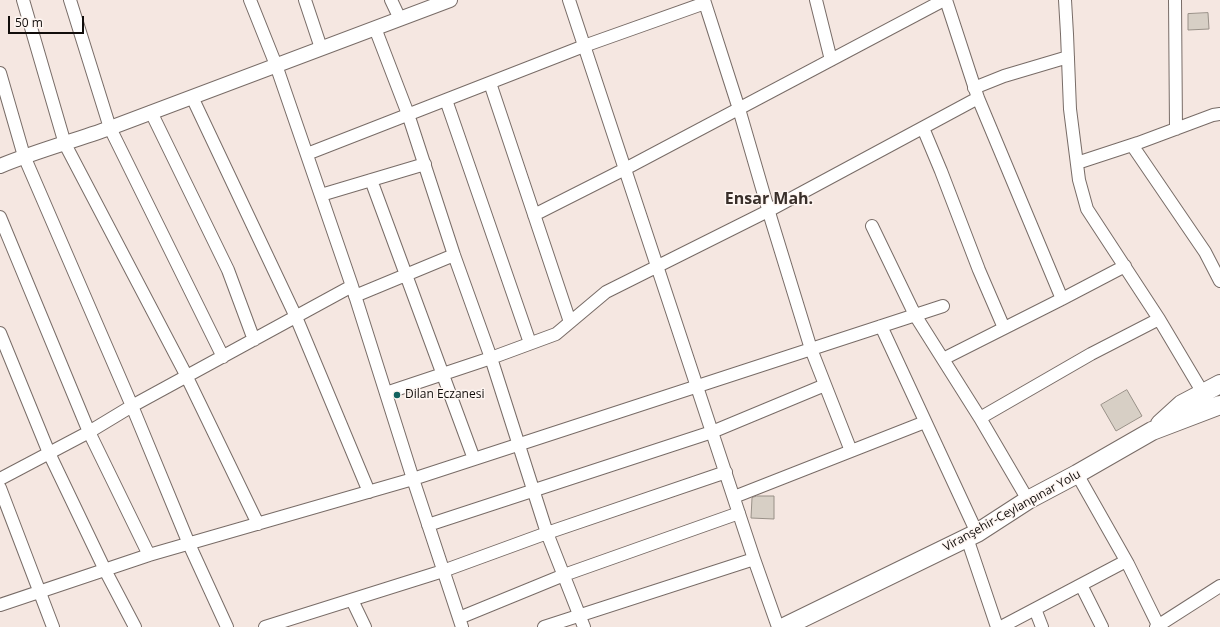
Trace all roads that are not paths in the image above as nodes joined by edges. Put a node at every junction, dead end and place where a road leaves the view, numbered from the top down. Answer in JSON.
{"nodes":[{"id":1,"x":23,"y":0,"type":"edge"},
{"id":2,"x":70,"y":0,"type":"edge"},
{"id":3,"x":250,"y":0,"type":"edge"},
{"id":4,"x":305,"y":0,"type":"edge"},
{"id":5,"x":391,"y":0,"type":"edge"},
{"id":6,"x":450,"y":0,"type":"edge"},
{"id":7,"x":569,"y":0,"type":"edge"},
{"id":8,"x":816,"y":0,"type":"edge"},
{"id":9,"x":945,"y":0,"type":"edge"},
{"id":10,"x":1065,"y":0,"type":"edge"},
{"id":11,"x":1175,"y":0,"type":"edge"},
{"id":12,"x":704,"y":1,"type":"edge"},
{"id":13,"x":400,"y":19,"type":"junction"},
{"id":14,"x":375,"y":28,"type":"junction"},
{"id":15,"x":584,"y":46,"type":"junction"},
{"id":16,"x":321,"y":48,"type":"junction"},
{"id":17,"x":1068,"y":57,"type":"junction"},
{"id":18,"x":831,"y":60,"type":"junction"},
{"id":19,"x":276,"y":65,"type":"junction"},
{"id":20,"x":0,"y":73,"type":"edge"},
{"id":21,"x":490,"y":83,"type":"junction"},
{"id":22,"x":976,"y":93,"type":"junction"},
{"id":23,"x":192,"y":97,"type":"junction"},
{"id":24,"x":446,"y":100,"type":"junction"},
{"id":25,"x":739,"y":109,"type":"junction"},
{"id":26,"x":151,"y":112,"type":"junction"},
{"id":27,"x":408,"y":114,"type":"junction"},
{"id":28,"x":1220,"y":114,"type":"edge"},
{"id":29,"x":110,"y":128,"type":"junction"},
{"id":30,"x":923,"y":128,"type":"junction"},
{"id":31,"x":1176,"y":129,"type":"junction"},
{"id":32,"x":65,"y":144,"type":"junction"},
{"id":33,"x":1132,"y":145,"type":"junction"},
{"id":34,"x":307,"y":154,"type":"junction"},
{"id":35,"x":24,"y":156,"type":"junction"},
{"id":36,"x":1077,"y":163,"type":"junction"},
{"id":37,"x":425,"y":164,"type":"junction"},
{"id":38,"x":0,"y":166,"type":"edge"},
{"id":39,"x":625,"y":169,"type":"junction"},
{"id":40,"x":371,"y":180,"type":"junction"},
{"id":41,"x":321,"y":195,"type":"junction"},
{"id":42,"x":768,"y":211,"type":"junction"},
{"id":43,"x":534,"y":215,"type":"junction"},
{"id":44,"x":0,"y":217,"type":"edge"},
{"id":45,"x":872,"y":226,"type":"dead end"},
{"id":46,"x":454,"y":255,"type":"junction"},
{"id":47,"x":1125,"y":266,"type":"junction"},
{"id":48,"x":657,"y":267,"type":"junction"},
{"id":49,"x":406,"y":274,"type":"junction"},
{"id":50,"x":1220,"y":281,"type":"edge"},
{"id":51,"x":353,"y":291,"type":"junction"},
{"id":52,"x":1062,"y":299,"type":"junction"},
{"id":53,"x":943,"y":306,"type":"dead end"},
{"id":54,"x":915,"y":315,"type":"junction"},
{"id":55,"x":296,"y":317,"type":"junction"},
{"id":56,"x":1159,"y":319,"type":"junction"},
{"id":57,"x":570,"y":322,"type":"junction"},
{"id":58,"x":880,"y":326,"type":"junction"},
{"id":59,"x":1004,"y":328,"type":"junction"},
{"id":60,"x":0,"y":333,"type":"edge"},
{"id":61,"x":254,"y":340,"type":"junction"},
{"id":62,"x":530,"y":343,"type":"junction"},
{"id":63,"x":811,"y":349,"type":"junction"},
{"id":64,"x":223,"y":357,"type":"junction"},
{"id":65,"x":491,"y":358,"type":"junction"},
{"id":66,"x":943,"y":359,"type":"junction"},
{"id":67,"x":443,"y":374,"type":"junction"},
{"id":68,"x":187,"y":377,"type":"junction"},
{"id":69,"x":1220,"y":384,"type":"edge"},
{"id":70,"x":825,"y":385,"type":"junction"},
{"id":71,"x":697,"y":387,"type":"junction"},
{"id":72,"x":386,"y":393,"type":"junction"},
{"id":73,"x":1203,"y":393,"type":"junction"},
{"id":74,"x":1220,"y":405,"type":"edge"},
{"id":75,"x":132,"y":406,"type":"junction"},
{"id":76,"x":980,"y":418,"type":"junction"},
{"id":77,"x":925,"y":422,"type":"junction"},
{"id":78,"x":1152,"y":431,"type":"junction"},
{"id":79,"x":89,"y":432,"type":"junction"},
{"id":80,"x":712,"y":432,"type":"junction"},
{"id":81,"x":519,"y":445,"type":"junction"},
{"id":82,"x":851,"y":451,"type":"junction"},
{"id":83,"x":49,"y":453,"type":"junction"},
{"id":84,"x":474,"y":459,"type":"junction"},
{"id":85,"x":726,"y":472,"type":"junction"},
{"id":86,"x":1077,"y":474,"type":"junction"},
{"id":87,"x":0,"y":479,"type":"edge"},
{"id":88,"x":413,"y":479,"type":"junction"},
{"id":89,"x":0,"y":488,"type":"edge"},
{"id":90,"x":533,"y":490,"type":"junction"},
{"id":91,"x":369,"y":492,"type":"junction"},
{"id":92,"x":734,"y":497,"type":"junction"},
{"id":93,"x":1028,"y":500,"type":"junction"},
{"id":94,"x":739,"y":513,"type":"junction"},
{"id":95,"x":258,"y":524,"type":"junction"},
{"id":96,"x":428,"y":524,"type":"junction"},
{"id":97,"x":548,"y":533,"type":"junction"},
{"id":98,"x":972,"y":536,"type":"junction"},
{"id":99,"x":189,"y":544,"type":"junction"},
{"id":100,"x":148,"y":555,"type":"junction"},
{"id":101,"x":754,"y":559,"type":"junction"},
{"id":102,"x":1126,"y":561,"type":"junction"},
{"id":103,"x":105,"y":570,"type":"junction"},
{"id":104,"x":443,"y":571,"type":"junction"},
{"id":105,"x":564,"y":575,"type":"junction"},
{"id":106,"x":1081,"y":585,"type":"junction"},
{"id":107,"x":1220,"y":586,"type":"edge"},
{"id":108,"x":40,"y":592,"type":"junction"},
{"id":109,"x":352,"y":600,"type":"junction"},
{"id":110,"x":0,"y":605,"type":"edge"},
{"id":111,"x":1035,"y":609,"type":"junction"},
{"id":112,"x":580,"y":616,"type":"junction"},
{"id":113,"x":460,"y":622,"type":"edge"},
{"id":114,"x":1158,"y":626,"type":"edge"},
{"id":115,"x":53,"y":627,"type":"edge"},
{"id":116,"x":135,"y":627,"type":"edge"},
{"id":117,"x":227,"y":627,"type":"edge"},
{"id":118,"x":265,"y":627,"type":"edge"},
{"id":119,"x":365,"y":627,"type":"edge"},
{"id":120,"x":544,"y":627,"type":"edge"},
{"id":121,"x":584,"y":627,"type":"edge"},
{"id":122,"x":778,"y":627,"type":"edge"},
{"id":123,"x":784,"y":627,"type":"edge"},
{"id":124,"x":997,"y":627,"type":"edge"},
{"id":125,"x":1001,"y":627,"type":"edge"},
{"id":126,"x":1042,"y":627,"type":"edge"},
{"id":127,"x":1102,"y":627,"type":"edge"}],
"edges":[{"from":1,"to":32,"type":"street"},
{"from":2,"to":29,"type":"street"},
{"from":3,"to":19,"type":"street"},
{"from":4,"to":16,"type":"street"},
{"from":5,"to":13,"type":"street"},
{"from":6,"to":13,"type":"street"},
{"from":7,"to":15,"type":"street"},
{"from":8,"to":18,"type":"street"},
{"from":9,"to":18,"type":"street"},
{"from":9,"to":22,"type":"street"},
{"from":10,"to":17,"type":"street"},
{"from":11,"to":31,"type":"street"},
{"from":12,"to":15,"type":"street"},
{"from":12,"to":25,"type":"street"},
{"from":13,"to":14,"type":"street"},
{"from":14,"to":16,"type":"street"},
{"from":14,"to":27,"type":"street"},
{"from":15,"to":21,"type":"street"},
{"from":15,"to":39,"type":"street"},
{"from":16,"to":19,"type":"street"},
{"from":17,"to":22,"type":"street"},
{"from":17,"to":36,"type":"street"},
{"from":18,"to":25,"type":"street"},
{"from":19,"to":23,"type":"street"},
{"from":19,"to":34,"type":"street"},
{"from":20,"to":35,"type":"street"},
{"from":21,"to":24,"type":"street"},
{"from":21,"to":43,"type":"street"},
{"from":22,"to":30,"type":"street"},
{"from":22,"to":52,"type":"street"},
{"from":23,"to":26,"type":"street"},
{"from":23,"to":55,"type":"street"},
{"from":24,"to":27,"type":"street"},
{"from":24,"to":62,"type":"street"},
{"from":25,"to":39,"type":"street"},
{"from":25,"to":42,"type":"street"},
{"from":26,"to":29,"type":"street"},
{"from":26,"to":61,"type":"street"},
{"from":27,"to":34,"type":"street"},
{"from":27,"to":37,"type":"street"},
{"from":28,"to":31,"type":"street"},
{"from":29,"to":32,"type":"street"},
{"from":29,"to":64,"type":"street"},
{"from":30,"to":42,"type":"street"},
{"from":30,"to":59,"type":"street"},
{"from":31,"to":33,"type":"street"},
{"from":32,"to":35,"type":"street"},
{"from":32,"to":68,"type":"street"},
{"from":33,"to":36,"type":"street"},
{"from":33,"to":50,"type":"street"},
{"from":34,"to":41,"type":"street"},
{"from":35,"to":38,"type":"street"},
{"from":35,"to":75,"type":"street"},
{"from":36,"to":47,"type":"street"},
{"from":37,"to":40,"type":"street"},
{"from":37,"to":46,"type":"street"},
{"from":39,"to":43,"type":"street"},
{"from":39,"to":48,"type":"street"},
{"from":40,"to":41,"type":"street"},
{"from":40,"to":49,"type":"street"},
{"from":41,"to":51,"type":"street"},
{"from":42,"to":48,"type":"street"},
{"from":42,"to":63,"type":"street"},
{"from":43,"to":57,"type":"street"},
{"from":44,"to":79,"type":"street"},
{"from":45,"to":54,"type":"street"},
{"from":46,"to":49,"type":"street"},
{"from":46,"to":65,"type":"street"},
{"from":47,"to":52,"type":"street"},
{"from":47,"to":56,"type":"street"},
{"from":48,"to":57,"type":"street"},
{"from":48,"to":71,"type":"street"},
{"from":49,"to":51,"type":"street"},
{"from":49,"to":67,"type":"street"},
{"from":51,"to":55,"type":"street"},
{"from":51,"to":72,"type":"street"},
{"from":52,"to":59,"type":"street"},
{"from":53,"to":54,"type":"street"},
{"from":54,"to":58,"type":"street"},
{"from":54,"to":66,"type":"street"},
{"from":55,"to":61,"type":"street"},
{"from":55,"to":91,"type":"street"},
{"from":56,"to":73,"type":"street"},
{"from":56,"to":76,"type":"street"},
{"from":57,"to":62,"type":"street"},
{"from":58,"to":63,"type":"street"},
{"from":58,"to":77,"type":"street"},
{"from":59,"to":66,"type":"street"},
{"from":60,"to":83,"type":"street"},
{"from":61,"to":64,"type":"street"},
{"from":62,"to":65,"type":"street"},
{"from":63,"to":70,"type":"street"},
{"from":63,"to":71,"type":"street"},
{"from":64,"to":68,"type":"street"},
{"from":65,"to":67,"type":"street"},
{"from":65,"to":81,"type":"street"},
{"from":66,"to":76,"type":"street"},
{"from":67,"to":72,"type":"street"},
{"from":67,"to":84,"type":"street"},
{"from":68,"to":75,"type":"street"},
{"from":68,"to":95,"type":"street"},
{"from":69,"to":73,"type":"main road","name":"Viranşehir-Ceylanpınar Yolu"},
{"from":70,"to":80,"type":"street"},
{"from":70,"to":82,"type":"street"},
{"from":71,"to":80,"type":"street"},
{"from":71,"to":81,"type":"street"},
{"from":72,"to":88,"type":"street"},
{"from":73,"to":78,"type":"main road","name":"Viranşehir-Ceylanpınar Yolu"},
{"from":74,"to":78,"type":"main road","name":"Viranşehir-Ceylanpınar Yolu"},
{"from":75,"to":79,"type":"street"},
{"from":75,"to":99,"type":"street"},
{"from":76,"to":93,"type":"street"},
{"from":77,"to":82,"type":"street"},
{"from":77,"to":98,"type":"street"},
{"from":78,"to":86,"type":"main road","name":"Viranşehir-Ceylanpınar Yolu"},
{"from":79,"to":83,"type":"street"},
{"from":79,"to":100,"type":"street"},
{"from":80,"to":85,"type":"street"},
{"from":80,"to":90,"type":"street"},
{"from":81,"to":84,"type":"street"},
{"from":81,"to":90,"type":"street"},
{"from":82,"to":92,"type":"street"},
{"from":83,"to":87,"type":"street"},
{"from":83,"to":103,"type":"street"},
{"from":84,"to":88,"type":"street"},
{"from":85,"to":92,"type":"street"},
{"from":85,"to":97,"type":"street"},
{"from":86,"to":93,"type":"main road","name":"Viranşehir-Ceylanpınar Yolu"},
{"from":86,"to":102,"type":"street"},
{"from":88,"to":91,"type":"street"},
{"from":88,"to":96,"type":"street"},
{"from":89,"to":108,"type":"street"},
{"from":90,"to":96,"type":"street"},
{"from":90,"to":97,"type":"street"},
{"from":91,"to":95,"type":"street"},
{"from":92,"to":94,"type":"street"},
{"from":93,"to":98,"type":"main road","name":"Viranşehir-Ceylanpınar Yolu"},
{"from":94,"to":101,"type":"street"},
{"from":94,"to":105,"type":"street"},
{"from":95,"to":99,"type":"street"},
{"from":96,"to":104,"type":"street"},
{"from":97,"to":104,"type":"street"},
{"from":97,"to":105,"type":"street"},
{"from":98,"to":123,"type":"main road","name":"Viranşehir-Ceylanpınar Yolu"},
{"from":98,"to":124,"type":"street"},
{"from":99,"to":100,"type":"street"},
{"from":99,"to":117,"type":"street"},
{"from":100,"to":103,"type":"street"},
{"from":101,"to":112,"type":"street"},
{"from":101,"to":122,"type":"street"},
{"from":102,"to":106,"type":"street"},
{"from":102,"to":114,"type":"street"},
{"from":103,"to":108,"type":"street"},
{"from":103,"to":116,"type":"street"},
{"from":104,"to":109,"type":"street"},
{"from":104,"to":113,"type":"street"},
{"from":105,"to":112,"type":"street"},
{"from":105,"to":113,"type":"street"},
{"from":106,"to":111,"type":"street"},
{"from":106,"to":127,"type":"street"},
{"from":107,"to":114,"type":"street"},
{"from":108,"to":110,"type":"street"},
{"from":108,"to":115,"type":"street"},
{"from":109,"to":118,"type":"street"},
{"from":109,"to":119,"type":"street"},
{"from":111,"to":125,"type":"street"},
{"from":111,"to":126,"type":"street"},
{"from":112,"to":120,"type":"street"},
{"from":112,"to":121,"type":"street"}]}
